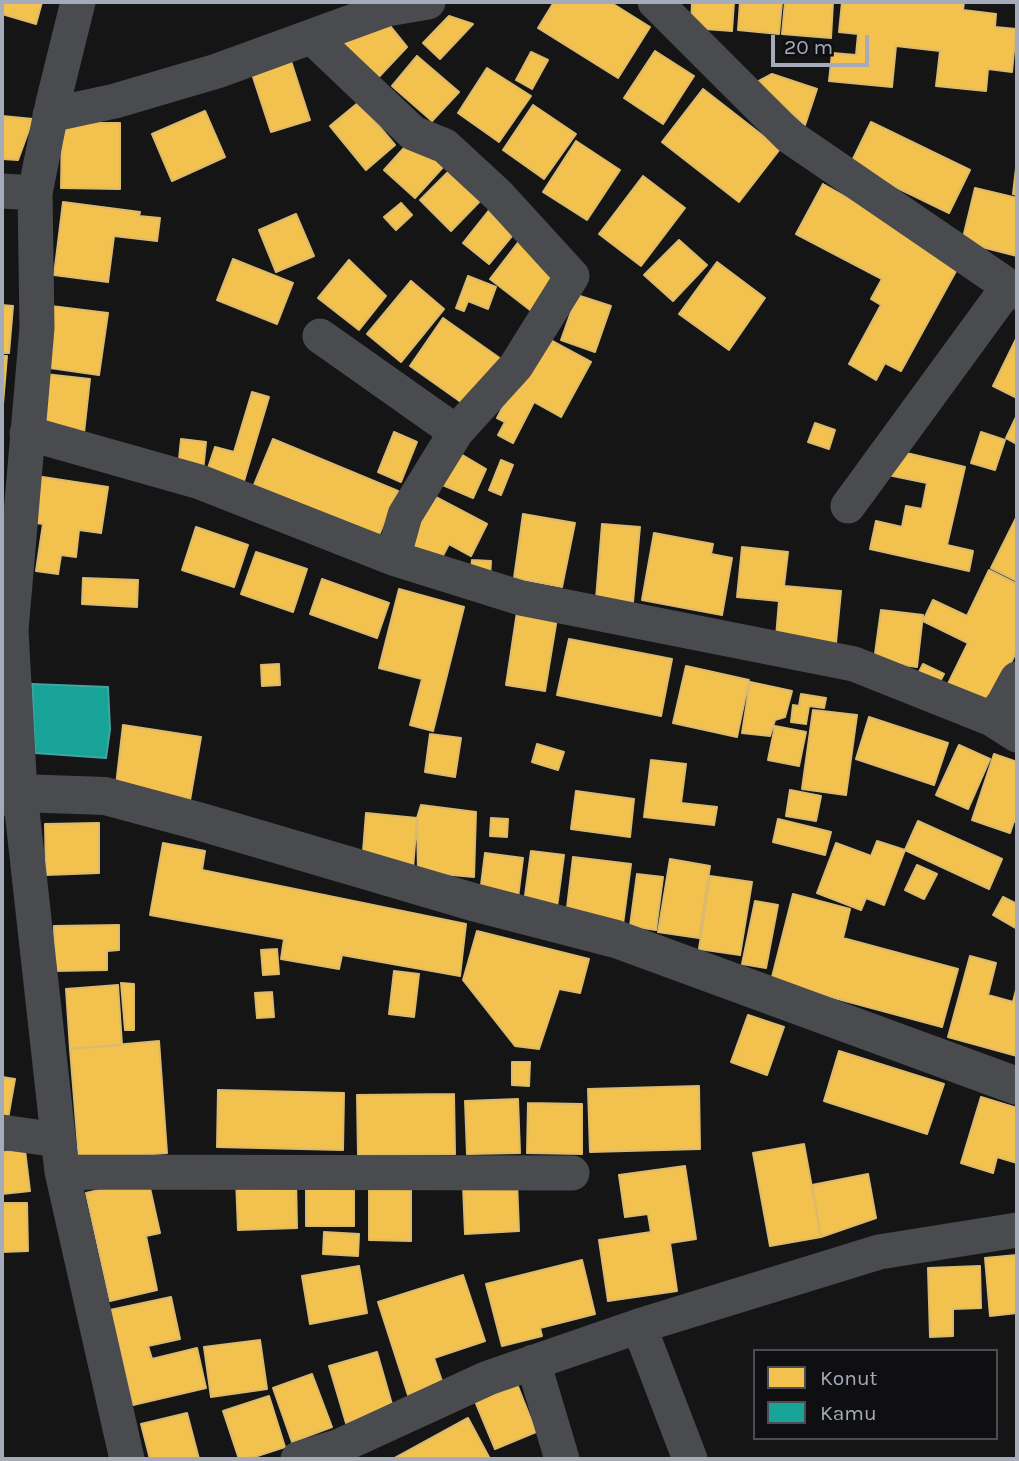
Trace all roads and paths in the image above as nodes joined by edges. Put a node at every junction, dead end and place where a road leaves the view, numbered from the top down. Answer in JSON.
{"nodes":[{"id":1,"x":78,"y":2,"type":"edge"},
{"id":2,"x":428,"y":2,"type":"edge"},
{"id":3,"x":655,"y":2,"type":"edge"},
{"id":4,"x":382,"y":6,"type":"edge"},
{"id":5,"x":312,"y":37,"type":"junction"},
{"id":6,"x":50,"y":115,"type":"junction"},
{"id":7,"x":18,"y":192,"type":"edge"},
{"id":8,"x":1013,"y":290,"type":"edge"},
{"id":9,"x":320,"y":336,"type":"dead end"},
{"id":10,"x":456,"y":432,"type":"junction"},
{"id":11,"x":27,"y":433,"type":"junction"},
{"id":12,"x":848,"y":506,"type":"dead end"},
{"id":13,"x":393,"y":558,"type":"junction"},
{"id":14,"x":1017,"y":679,"type":"edge"},
{"id":15,"x":1005,"y":727,"type":"edge"},
{"id":16,"x":11,"y":795,"type":"edge"},
{"id":17,"x":1017,"y":1086,"type":"edge"},
{"id":18,"x":2,"y":1132,"type":"edge"},
{"id":19,"x":60,"y":1156,"type":"junction"},
{"id":20,"x":572,"y":1173,"type":"dead end"},
{"id":21,"x":1017,"y":1230,"type":"edge"},
{"id":22,"x":639,"y":1326,"type":"junction"},
{"id":23,"x":533,"y":1362,"type":"junction"},
{"id":24,"x":127,"y":1459,"type":"edge"},
{"id":25,"x":298,"y":1459,"type":"edge"},
{"id":26,"x":562,"y":1459,"type":"edge"},
{"id":27,"x":690,"y":1459,"type":"edge"}],
"edges":[{"from":1,"to":6,"type":"street"},
{"from":2,"to":4,"type":"street"},
{"from":3,"to":8,"type":"street"},
{"from":4,"to":5,"type":"street"},
{"from":5,"to":6,"type":"street"},
{"from":5,"to":10,"type":"street"},
{"from":6,"to":7,"type":"street"},
{"from":7,"to":11,"type":"street"},
{"from":8,"to":12,"type":"street"},
{"from":9,"to":10,"type":"street"},
{"from":10,"to":13,"type":"street"},
{"from":11,"to":13,"type":"street"},
{"from":11,"to":16,"type":"street"},
{"from":13,"to":15,"type":"street"},
{"from":14,"to":15,"type":"street"},
{"from":16,"to":17,"type":"street"},
{"from":16,"to":19,"type":"street"},
{"from":18,"to":19,"type":"street"},
{"from":19,"to":20,"type":"street"},
{"from":19,"to":24,"type":"street"},
{"from":21,"to":22,"type":"street"},
{"from":22,"to":23,"type":"street"},
{"from":22,"to":27,"type":"street"},
{"from":23,"to":25,"type":"street"},
{"from":23,"to":26,"type":"street"}]}
